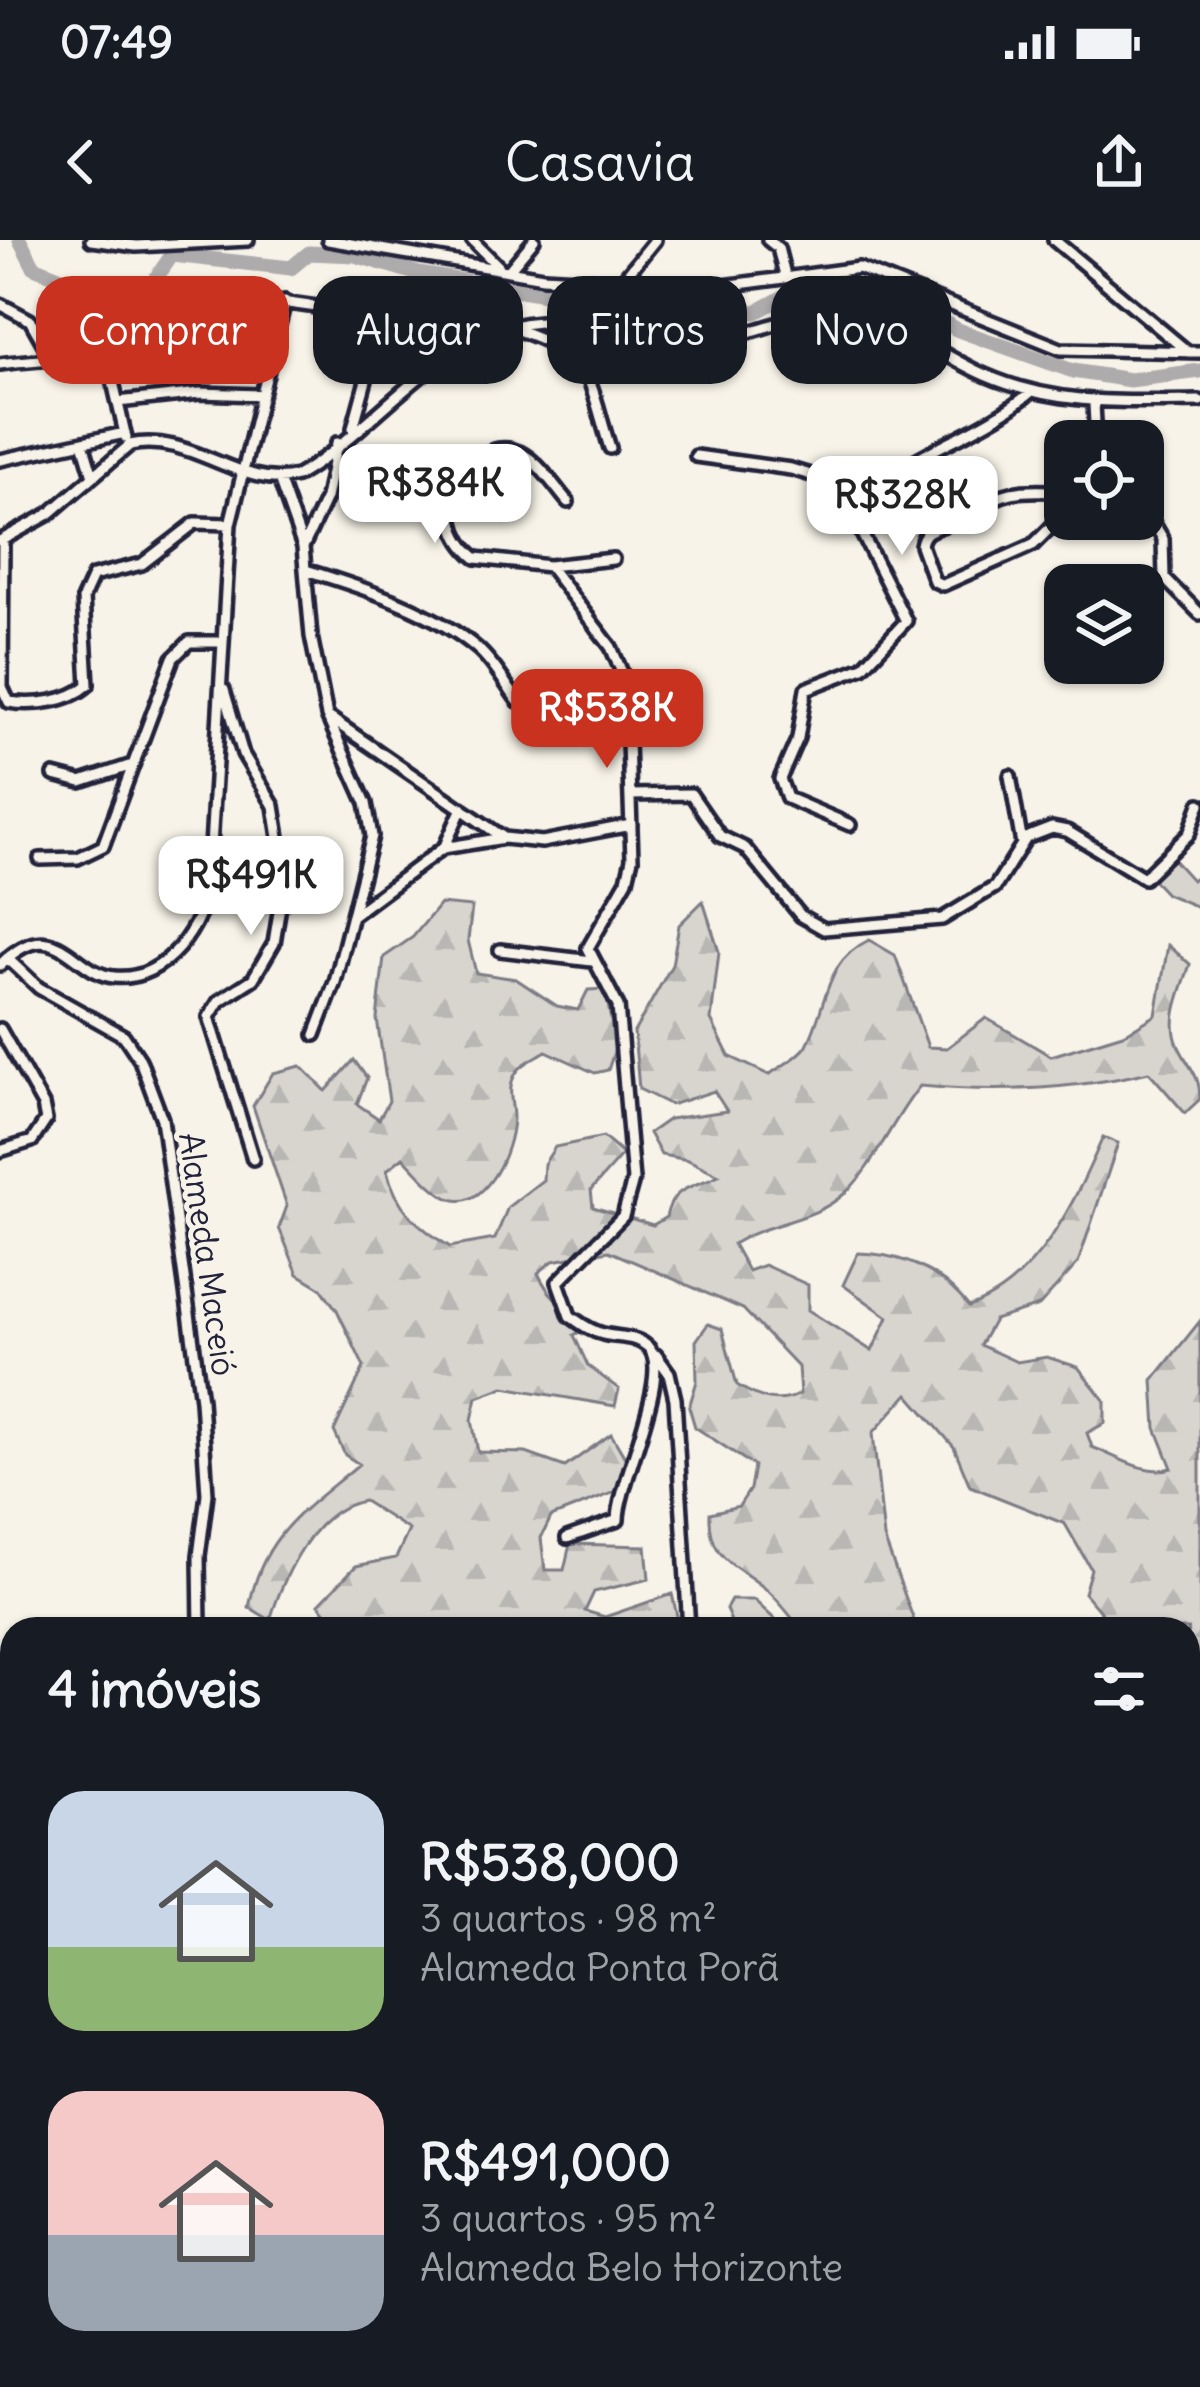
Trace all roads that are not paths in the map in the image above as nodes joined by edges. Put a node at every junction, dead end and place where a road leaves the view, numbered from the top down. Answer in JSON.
{"nodes":[{"id":1,"x":91,"y":240,"type":"edge"},
{"id":2,"x":248,"y":240,"type":"edge"},
{"id":3,"x":328,"y":240,"type":"edge"},
{"id":4,"x":472,"y":240,"type":"edge"},
{"id":5,"x":534,"y":240,"type":"edge"},
{"id":6,"x":655,"y":240,"type":"edge"},
{"id":7,"x":1054,"y":240,"type":"edge"},
{"id":8,"x":235,"y":241,"type":"edge"},
{"id":9,"x":111,"y":242,"type":"edge"},
{"id":10,"x":777,"y":243,"type":"edge"},
{"id":11,"x":504,"y":268,"type":"junction"},
{"id":12,"x":785,"y":275,"type":"junction"},
{"id":13,"x":626,"y":276,"type":"edge"},
{"id":14,"x":547,"y":277,"type":"edge"},
{"id":15,"x":747,"y":282,"type":"edge"},
{"id":16,"x":0,"y":304,"type":"edge"},
{"id":17,"x":523,"y":327,"type":"edge"},
{"id":18,"x":36,"y":328,"type":"edge"},
{"id":19,"x":523,"y":331,"type":"edge"},
{"id":20,"x":1194,"y":352,"type":"edge"},
{"id":21,"x":36,"y":359,"type":"edge"},
{"id":22,"x":0,"y":364,"type":"edge"},
{"id":23,"x":114,"y":384,"type":"edge"},
{"id":24,"x":262,"y":384,"type":"edge"},
{"id":25,"x":365,"y":384,"type":"edge"},
{"id":26,"x":416,"y":384,"type":"edge"},
{"id":27,"x":1032,"y":392,"type":"junction"},
{"id":28,"x":259,"y":395,"type":"junction"},
{"id":29,"x":1200,"y":401,"type":"edge"},
{"id":30,"x":118,"y":402,"type":"junction"},
{"id":31,"x":1094,"y":404,"type":"junction"},
{"id":32,"x":1095,"y":420,"type":"edge"},
{"id":33,"x":352,"y":430,"type":"junction"},
{"id":34,"x":124,"y":433,"type":"junction"},
{"id":35,"x":338,"y":443,"type":"junction"},
{"id":36,"x":84,"y":446,"type":"junction"},
{"id":37,"x":130,"y":446,"type":"junction"},
{"id":38,"x":610,"y":448,"type":"dead end"},
{"id":39,"x":696,"y":456,"type":"dead end"},
{"id":40,"x":0,"y":460,"type":"edge"},
{"id":41,"x":244,"y":469,"type":"junction"},
{"id":42,"x":93,"y":476,"type":"junction"},
{"id":43,"x":884,"y":478,"type":"junction"},
{"id":44,"x":279,"y":479,"type":"junction"},
{"id":45,"x":1044,"y":491,"type":"edge"},
{"id":46,"x":568,"y":502,"type":"dead end"},
{"id":47,"x":230,"y":524,"type":"junction"},
{"id":48,"x":1044,"y":534,"type":"edge"},
{"id":49,"x":2,"y":540,"type":"edge"},
{"id":50,"x":1163,"y":540,"type":"edge"},
{"id":51,"x":304,"y":547,"type":"junction"},
{"id":52,"x":613,"y":559,"type":"dead end"},
{"id":53,"x":549,"y":566,"type":"junction"},
{"id":54,"x":309,"y":571,"type":"junction"},
{"id":55,"x":1200,"y":614,"type":"edge"},
{"id":56,"x":220,"y":642,"type":"junction"},
{"id":57,"x":222,"y":685,"type":"junction"},
{"id":58,"x":518,"y":701,"type":"dead end"},
{"id":59,"x":328,"y":716,"type":"junction"},
{"id":60,"x":129,"y":766,"type":"junction"},
{"id":61,"x":54,"y":775,"type":"dead end"},
{"id":62,"x":1010,"y":776,"type":"dead end"},
{"id":63,"x":630,"y":795,"type":"junction"},
{"id":64,"x":1200,"y":804,"type":"edge"},
{"id":65,"x":462,"y":808,"type":"junction"},
{"id":66,"x":850,"y":825,"type":"dead end"},
{"id":67,"x":631,"y":826,"type":"junction"},
{"id":68,"x":504,"y":838,"type":"junction"},
{"id":69,"x":1022,"y":844,"type":"junction"},
{"id":70,"x":443,"y":848,"type":"junction"},
{"id":71,"x":40,"y":859,"type":"dead end"},
{"id":72,"x":351,"y":916,"type":"junction"},
{"id":73,"x":500,"y":950,"type":"dead end"},
{"id":74,"x":592,"y":961,"type":"junction"},
{"id":75,"x":3,"y":962,"type":"edge"},
{"id":76,"x":0,"y":1029,"type":"edge"},
{"id":77,"x":315,"y":1035,"type":"dead end"},
{"id":78,"x":0,"y":1151,"type":"edge"},
{"id":79,"x":253,"y":1159,"type":"dead end"},
{"id":80,"x":652,"y":1352,"type":"junction"},
{"id":81,"x":567,"y":1538,"type":"dead end"},
{"id":82,"x":200,"y":1617,"type":"edge"},
{"id":83,"x":688,"y":1617,"type":"edge"}],
"edges":[{"from":1,"to":9,"type":"street"},
{"from":2,"to":8,"type":"street"},
{"from":3,"to":11,"type":"street"},
{"from":4,"to":11,"type":"street"},
{"from":5,"to":11,"type":"street"},
{"from":6,"to":13,"type":"street"},
{"from":7,"to":20,"type":"street"},
{"from":8,"to":9,"type":"street"},
{"from":10,"to":12,"type":"street"},
{"from":11,"to":14,"type":"street"},
{"from":12,"to":15,"type":"street"},
{"from":12,"to":20,"type":"street"},
{"from":16,"to":18,"type":"street"},
{"from":17,"to":27,"type":"street"},
{"from":19,"to":38,"type":"street"},
{"from":21,"to":22,"type":"street"},
{"from":23,"to":30,"type":"street"},
{"from":24,"to":28,"type":"street"},
{"from":25,"to":33,"type":"street"},
{"from":26,"to":33,"type":"street"},
{"from":27,"to":31,"type":"street"},
{"from":27,"to":43,"type":"street"},
{"from":28,"to":30,"type":"street"},
{"from":28,"to":41,"type":"street"},
{"from":29,"to":31,"type":"street"},
{"from":30,"to":34,"type":"street"},
{"from":31,"to":32,"type":"street"},
{"from":33,"to":35,"type":"street"},
{"from":34,"to":36,"type":"street"},
{"from":34,"to":37,"type":"street"},
{"from":35,"to":44,"type":"street"},
{"from":35,"to":51,"type":"street"},
{"from":36,"to":40,"type":"street"},
{"from":36,"to":42,"type":"street"},
{"from":37,"to":41,"type":"street"},
{"from":37,"to":42,"type":"street"},
{"from":39,"to":43,"type":"street"},
{"from":41,"to":44,"type":"street"},
{"from":41,"to":47,"type":"street"},
{"from":42,"to":49,"type":"street"},
{"from":43,"to":66,"type":"street"},
{"from":44,"to":51,"type":"street"},
{"from":45,"to":48,"type":"street"},
{"from":46,"to":53,"type":"street"},
{"from":47,"to":49,"type":"street"},
{"from":47,"to":56,"type":"street"},
{"from":50,"to":55,"type":"street"},
{"from":51,"to":54,"type":"street"},
{"from":52,"to":53,"type":"street"},
{"from":53,"to":63,"type":"street"},
{"from":54,"to":58,"type":"street"},
{"from":54,"to":59,"type":"street"},
{"from":56,"to":57,"type":"street"},
{"from":56,"to":60,"type":"street"},
{"from":57,"to":75,"type":"street"},
{"from":57,"to":79,"type":"street"},
{"from":59,"to":65,"type":"street"},
{"from":59,"to":72,"type":"street"},
{"from":60,"to":61,"type":"street"},
{"from":60,"to":71,"type":"street"},
{"from":62,"to":69,"type":"street"},
{"from":63,"to":67,"type":"street"},
{"from":63,"to":69,"type":"street"},
{"from":64,"to":69,"type":"street"},
{"from":65,"to":68,"type":"street"},
{"from":65,"to":70,"type":"street"},
{"from":67,"to":68,"type":"street"},
{"from":67,"to":74,"type":"street"},
{"from":68,"to":70,"type":"street"},
{"from":70,"to":72,"type":"street"},
{"from":72,"to":77,"type":"street"},
{"from":73,"to":74,"type":"street"},
{"from":74,"to":80,"type":"street"},
{"from":75,"to":82,"type":"street","name":"Alameda Maceió"},
{"from":76,"to":78,"type":"street"},
{"from":80,"to":81,"type":"street"},
{"from":80,"to":83,"type":"street"}]}
